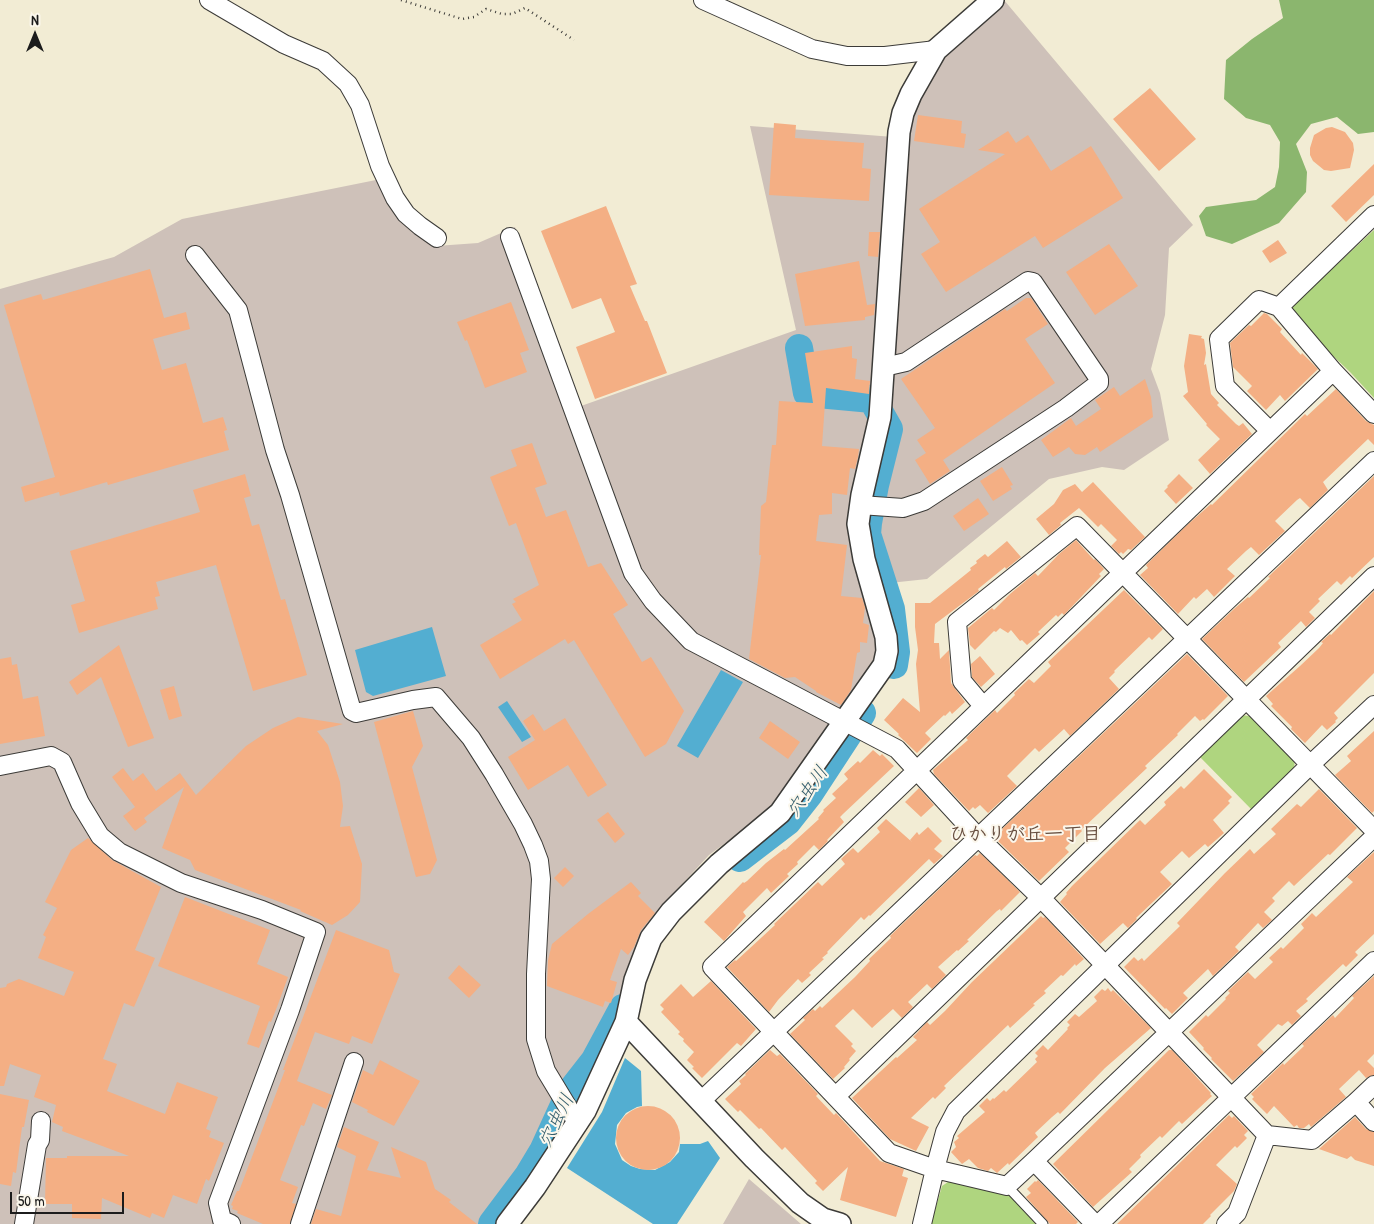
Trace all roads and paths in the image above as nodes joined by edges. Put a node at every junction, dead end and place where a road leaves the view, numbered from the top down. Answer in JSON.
{"nodes":[{"id":1,"x":209,"y":0,"type":"edge"},
{"id":2,"x":401,"y":0,"type":"edge"},
{"id":3,"x":703,"y":0,"type":"edge"},
{"id":4,"x":993,"y":0,"type":"edge"},
{"id":5,"x":574,"y":40,"type":"dead end"},
{"id":6,"x":936,"y":50,"type":"junction"},
{"id":7,"x":1374,"y":215,"type":"edge"},
{"id":8,"x":510,"y":237,"type":"dead end"},
{"id":9,"x":437,"y":238,"type":"dead end"},
{"id":10,"x":196,"y":255,"type":"dead end"},
{"id":11,"x":1279,"y":307,"type":"junction"},
{"id":12,"x":884,"y":367,"type":"junction"},
{"id":13,"x":1333,"y":371,"type":"junction"},
{"id":14,"x":1374,"y":414,"type":"edge"},
{"id":15,"x":1270,"y":431,"type":"junction"},
{"id":16,"x":1374,"y":461,"type":"edge"},
{"id":17,"x":860,"y":505,"type":"junction"},
{"id":18,"x":1123,"y":572,"type":"junction"},
{"id":19,"x":1374,"y":576,"type":"edge"},
{"id":20,"x":1187,"y":639,"type":"junction"},
{"id":21,"x":1246,"y":698,"type":"junction"},
{"id":22,"x":984,"y":706,"type":"junction"},
{"id":23,"x":1374,"y":706,"type":"edge"},
{"id":24,"x":844,"y":721,"type":"junction"},
{"id":25,"x":1310,"y":765,"type":"junction"},
{"id":26,"x":0,"y":766,"type":"edge"},
{"id":27,"x":917,"y":770,"type":"junction"},
{"id":28,"x":1374,"y":830,"type":"edge"},
{"id":29,"x":978,"y":837,"type":"junction"},
{"id":30,"x":1374,"y":837,"type":"edge"},
{"id":31,"x":1041,"y":898,"type":"junction"},
{"id":32,"x":1374,"y":961,"type":"edge"},
{"id":33,"x":1105,"y":966,"type":"junction"},
{"id":34,"x":626,"y":1022,"type":"junction"},
{"id":35,"x":774,"y":1032,"type":"junction"},
{"id":36,"x":1168,"y":1033,"type":"junction"},
{"id":37,"x":354,"y":1062,"type":"dead end"},
{"id":38,"x":1374,"y":1085,"type":"edge"},
{"id":39,"x":836,"y":1096,"type":"junction"},
{"id":40,"x":1230,"y":1097,"type":"junction"},
{"id":41,"x":700,"y":1102,"type":"junction"},
{"id":42,"x":1356,"y":1102,"type":"junction"},
{"id":43,"x":41,"y":1121,"type":"dead end"},
{"id":44,"x":1374,"y":1122,"type":"edge"},
{"id":45,"x":578,"y":1124,"type":"junction"},
{"id":46,"x":1267,"y":1135,"type":"junction"},
{"id":47,"x":1034,"y":1161,"type":"junction"},
{"id":48,"x":935,"y":1169,"type":"junction"},
{"id":49,"x":1006,"y":1186,"type":"junction"},
{"id":50,"x":24,"y":1224,"type":"edge"},
{"id":51,"x":231,"y":1224,"type":"edge"},
{"id":52,"x":300,"y":1224,"type":"edge"},
{"id":53,"x":507,"y":1224,"type":"edge"},
{"id":54,"x":840,"y":1224,"type":"edge"},
{"id":55,"x":922,"y":1224,"type":"edge"},
{"id":56,"x":1043,"y":1224,"type":"edge"},
{"id":57,"x":1095,"y":1224,"type":"edge"},
{"id":58,"x":1099,"y":1224,"type":"edge"},
{"id":59,"x":1226,"y":1224,"type":"edge"}],
"edges":[{"from":1,"to":9,"type":"street"},
{"from":2,"to":5,"type":"path"},
{"from":3,"to":6,"type":"street"},
{"from":4,"to":6,"type":"street"},
{"from":6,"to":12,"type":"street"},
{"from":7,"to":11,"type":"street"},
{"from":8,"to":24,"type":"street"},
{"from":10,"to":45,"type":"street"},
{"from":11,"to":13,"type":"street"},
{"from":11,"to":15,"type":"street"},
{"from":12,"to":17,"type":"street"},
{"from":12,"to":17,"type":"street"},
{"from":13,"to":14,"type":"street"},
{"from":13,"to":15,"type":"street"},
{"from":15,"to":18,"type":"street"},
{"from":16,"to":20,"type":"street"},
{"from":17,"to":24,"type":"street"},
{"from":18,"to":20,"type":"street"},
{"from":18,"to":22,"type":"street"},
{"from":18,"to":22,"type":"street"},
{"from":19,"to":21,"type":"street"},
{"from":20,"to":21,"type":"street"},
{"from":20,"to":29,"type":"street"},
{"from":21,"to":25,"type":"street"},
{"from":21,"to":31,"type":"street"},
{"from":22,"to":27,"type":"street"},
{"from":23,"to":25,"type":"street"},
{"from":24,"to":27,"type":"street"},
{"from":24,"to":34,"type":"street"},
{"from":25,"to":28,"type":"street"},
{"from":25,"to":33,"type":"street"},
{"from":26,"to":51,"type":"street"},
{"from":27,"to":29,"type":"street"},
{"from":27,"to":35,"type":"street"},
{"from":29,"to":31,"type":"street"},
{"from":29,"to":35,"type":"street"},
{"from":30,"to":36,"type":"street"},
{"from":31,"to":33,"type":"street"},
{"from":31,"to":39,"type":"street"},
{"from":32,"to":40,"type":"street"},
{"from":33,"to":36,"type":"street"},
{"from":33,"to":48,"type":"street"},
{"from":34,"to":41,"type":"street"},
{"from":34,"to":45,"type":"street"},
{"from":35,"to":39,"type":"street"},
{"from":35,"to":41,"type":"street"},
{"from":36,"to":40,"type":"street"},
{"from":36,"to":47,"type":"street"},
{"from":37,"to":52,"type":"street"},
{"from":38,"to":42,"type":"street"},
{"from":39,"to":48,"type":"street"},
{"from":40,"to":46,"type":"street"},
{"from":40,"to":58,"type":"street"},
{"from":41,"to":54,"type":"street"},
{"from":42,"to":44,"type":"street"},
{"from":42,"to":46,"type":"street"},
{"from":43,"to":50,"type":"street"},
{"from":45,"to":53,"type":"street"},
{"from":46,"to":59,"type":"street"},
{"from":47,"to":49,"type":"street"},
{"from":47,"to":57,"type":"street"},
{"from":48,"to":49,"type":"street"},
{"from":48,"to":55,"type":"street"},
{"from":49,"to":56,"type":"lane"}]}
